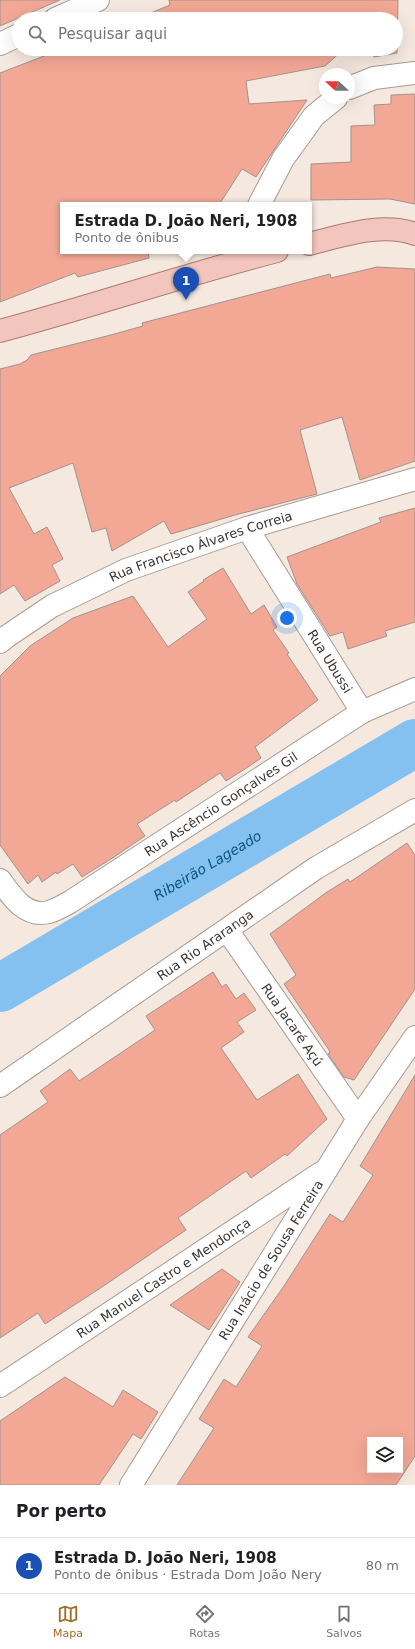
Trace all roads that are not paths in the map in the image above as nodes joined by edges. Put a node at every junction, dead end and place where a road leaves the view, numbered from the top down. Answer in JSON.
{"nodes":[{"id":1,"x":98,"y":0,"type":"edge"},
{"id":2,"x":71,"y":12,"type":"edge"},
{"id":3,"x":12,"y":38,"type":"edge"},
{"id":4,"x":0,"y":44,"type":"edge"},
{"id":5,"x":415,"y":73,"type":"edge"},
{"id":6,"x":355,"y":86,"type":"edge"},
{"id":7,"x":329,"y":104,"type":"edge"},
{"id":8,"x":261,"y":202,"type":"edge"},
{"id":9,"x":415,"y":234,"type":"edge"},
{"id":10,"x":312,"y":243,"type":"edge"},
{"id":11,"x":255,"y":254,"type":"edge"},
{"id":12,"x":233,"y":257,"type":"edge"},
{"id":13,"x":0,"y":331,"type":"edge"},
{"id":14,"x":415,"y":479,"type":"edge"},
{"id":15,"x":247,"y":528,"type":"junction"},
{"id":16,"x":0,"y":642,"type":"edge"},
{"id":17,"x":415,"y":689,"type":"edge"},
{"id":18,"x":362,"y":712,"type":"junction"},
{"id":19,"x":415,"y":810,"type":"edge"},
{"id":20,"x":0,"y":880,"type":"edge"},
{"id":21,"x":227,"y":930,"type":"junction"},
{"id":22,"x":415,"y":1037,"type":"edge"},
{"id":23,"x":0,"y":1086,"type":"edge"},
{"id":24,"x":358,"y":1119,"type":"junction"},
{"id":25,"x":327,"y":1169,"type":"junction"},
{"id":26,"x":0,"y":1386,"type":"edge"},
{"id":27,"x":131,"y":1485,"type":"edge"}],
"edges":[{"from":1,"to":2,"type":"street"},
{"from":3,"to":4,"type":"street"},
{"from":5,"to":6,"type":"street"},
{"from":7,"to":8,"type":"street"},
{"from":9,"to":10,"type":"main road"},
{"from":11,"to":12,"type":"main road"},
{"from":12,"to":13,"type":"main road"},
{"from":14,"to":15,"type":"street","name":"Rua Francisco Álvares Correia"},
{"from":15,"to":16,"type":"street","name":"Rua Francisco Álvares Correia"},
{"from":15,"to":18,"type":"street","name":"Rua Ubussi"},
{"from":17,"to":18,"type":"street","name":"Rua Ascêncio Gonçalves Gil"},
{"from":18,"to":20,"type":"street","name":"Rua Ascêncio Gonçalves Gil"},
{"from":19,"to":21,"type":"street","name":"Rua Rio Araranga"},
{"from":21,"to":23,"type":"street","name":"Rua Rio Araranga"},
{"from":21,"to":24,"type":"street","name":"Rua Jacaré Açú"},
{"from":22,"to":24,"type":"street","name":"Rua Inácio de Sousa Ferreira"},
{"from":24,"to":25,"type":"street","name":"Rua Inácio de Sousa Ferreira"},
{"from":25,"to":26,"type":"street","name":"Rua Manuel Castro e Mendonça"},
{"from":25,"to":27,"type":"street","name":"Rua Inácio de Sousa Ferreira"}]}
